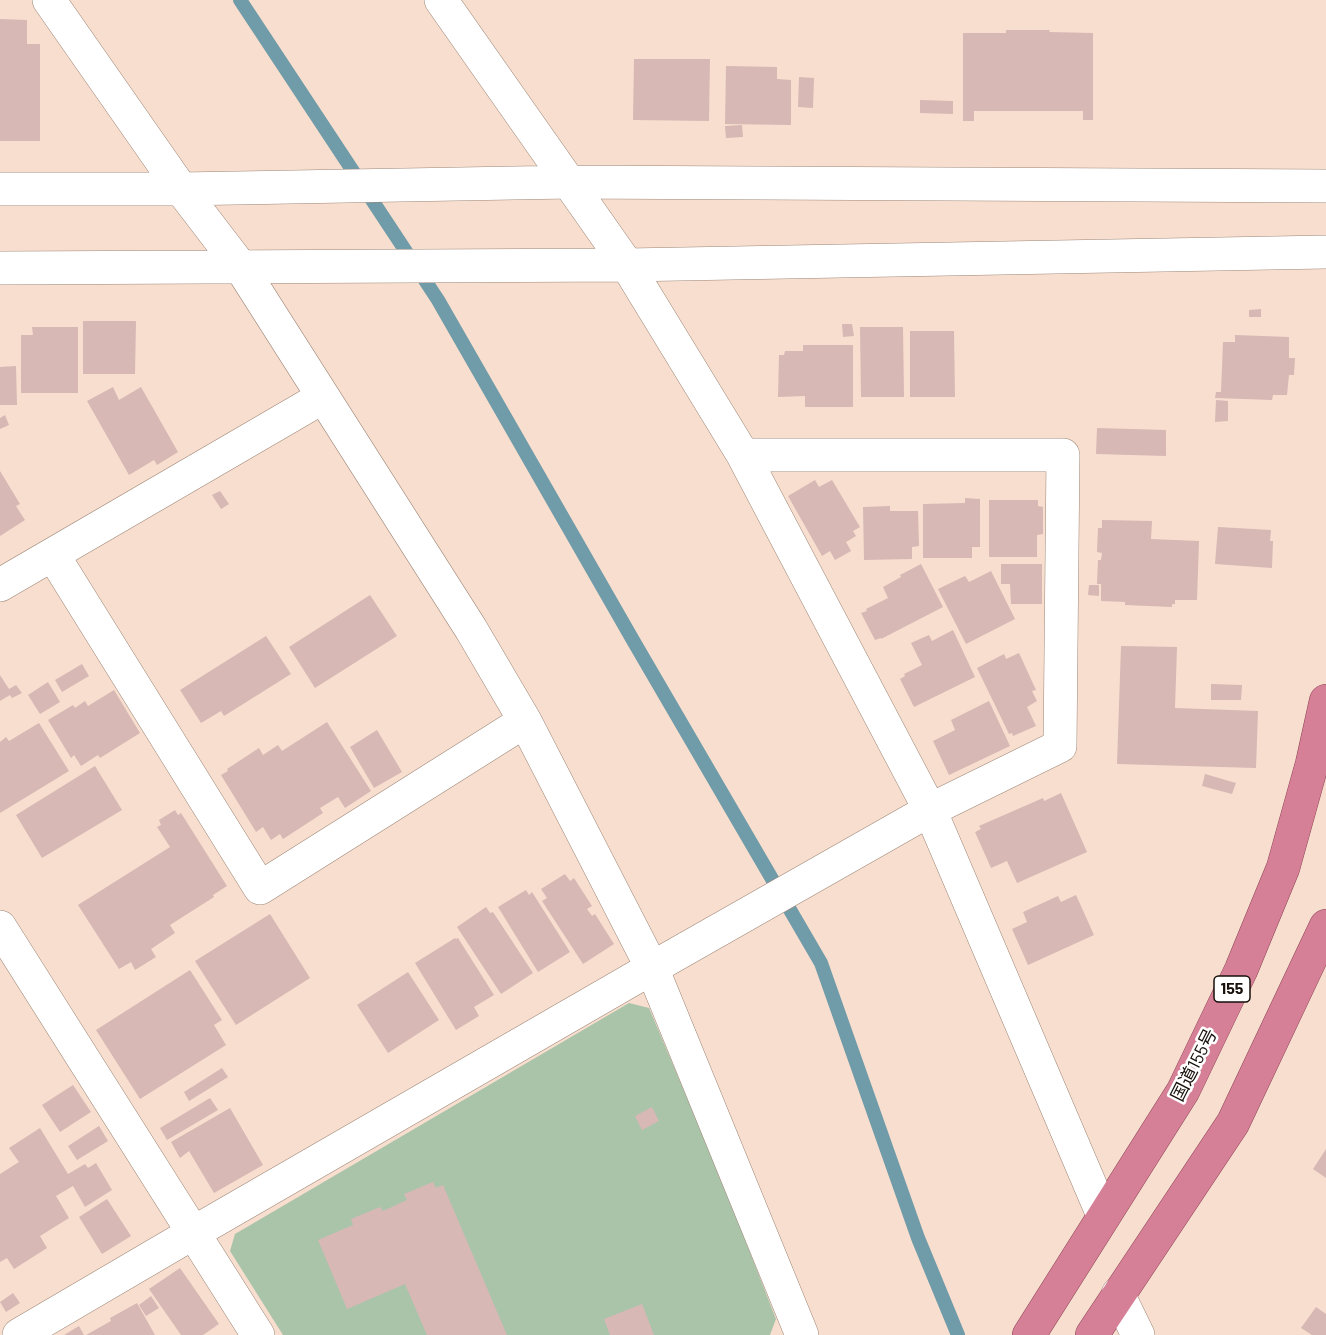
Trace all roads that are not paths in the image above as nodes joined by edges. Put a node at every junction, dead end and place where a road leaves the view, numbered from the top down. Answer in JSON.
{"nodes":[{"id":1,"x":49,"y":0,"type":"edge"},
{"id":2,"x":441,"y":0,"type":"edge"},
{"id":3,"x":570,"y":182,"type":"junction"},
{"id":4,"x":1326,"y":186,"type":"edge"},
{"id":5,"x":0,"y":189,"type":"edge"},
{"id":6,"x":181,"y":189,"type":"junction"},
{"id":7,"x":1326,"y":252,"type":"edge"},
{"id":8,"x":627,"y":265,"type":"junction"},
{"id":9,"x":240,"y":266,"type":"junction"},
{"id":10,"x":0,"y":268,"type":"edge"},
{"id":11,"x":323,"y":397,"type":"junction"},
{"id":12,"x":743,"y":455,"type":"junction"},
{"id":13,"x":52,"y":555,"type":"junction"},
{"id":14,"x":0,"y":585,"type":"edge"},
{"id":15,"x":1326,"y":701,"type":"edge"},
{"id":16,"x":525,"y":721,"type":"junction"},
{"id":17,"x":930,"y":810,"type":"junction"},
{"id":18,"x":1326,"y":926,"type":"edge"},
{"id":19,"x":1,"y":930,"type":"edge"},
{"id":20,"x":652,"y":968,"type":"junction"},
{"id":21,"x":1103,"y":1215,"type":"junction"},
{"id":22,"x":194,"y":1233,"type":"junction"},
{"id":23,"x":1104,"y":1316,"type":"edge"},
{"id":24,"x":19,"y":1335,"type":"edge"},
{"id":25,"x":258,"y":1335,"type":"edge"},
{"id":26,"x":802,"y":1335,"type":"edge"},
{"id":27,"x":1029,"y":1335,"type":"edge"},
{"id":28,"x":1138,"y":1335,"type":"edge"}],
"edges":[{"from":1,"to":6,"type":"street"},
{"from":2,"to":3,"type":"street"},
{"from":3,"to":4,"type":"street"},
{"from":3,"to":6,"type":"street"},
{"from":3,"to":8,"type":"street"},
{"from":5,"to":6,"type":"street"},
{"from":6,"to":9,"type":"street"},
{"from":7,"to":8,"type":"street"},
{"from":8,"to":9,"type":"street"},
{"from":8,"to":12,"type":"street"},
{"from":9,"to":10,"type":"street"},
{"from":9,"to":11,"type":"street"},
{"from":11,"to":13,"type":"street"},
{"from":11,"to":16,"type":"street"},
{"from":12,"to":17,"type":"street"},
{"from":12,"to":17,"type":"street"},
{"from":13,"to":14,"type":"street"},
{"from":13,"to":16,"type":"street"},
{"from":15,"to":21,"type":"highway","name":"国道155号","number":"155"},
{"from":16,"to":20,"type":"street"},
{"from":17,"to":20,"type":"street"},
{"from":17,"to":21,"type":"street"},
{"from":18,"to":23,"type":"highway"},
{"from":19,"to":22,"type":"street"},
{"from":20,"to":22,"type":"street"},
{"from":20,"to":26,"type":"street"},
{"from":21,"to":27,"type":"highway","name":"国道155号","number":"155"},
{"from":22,"to":24,"type":"street"},
{"from":22,"to":25,"type":"street"},
{"from":23,"to":28,"type":"street"}]}
